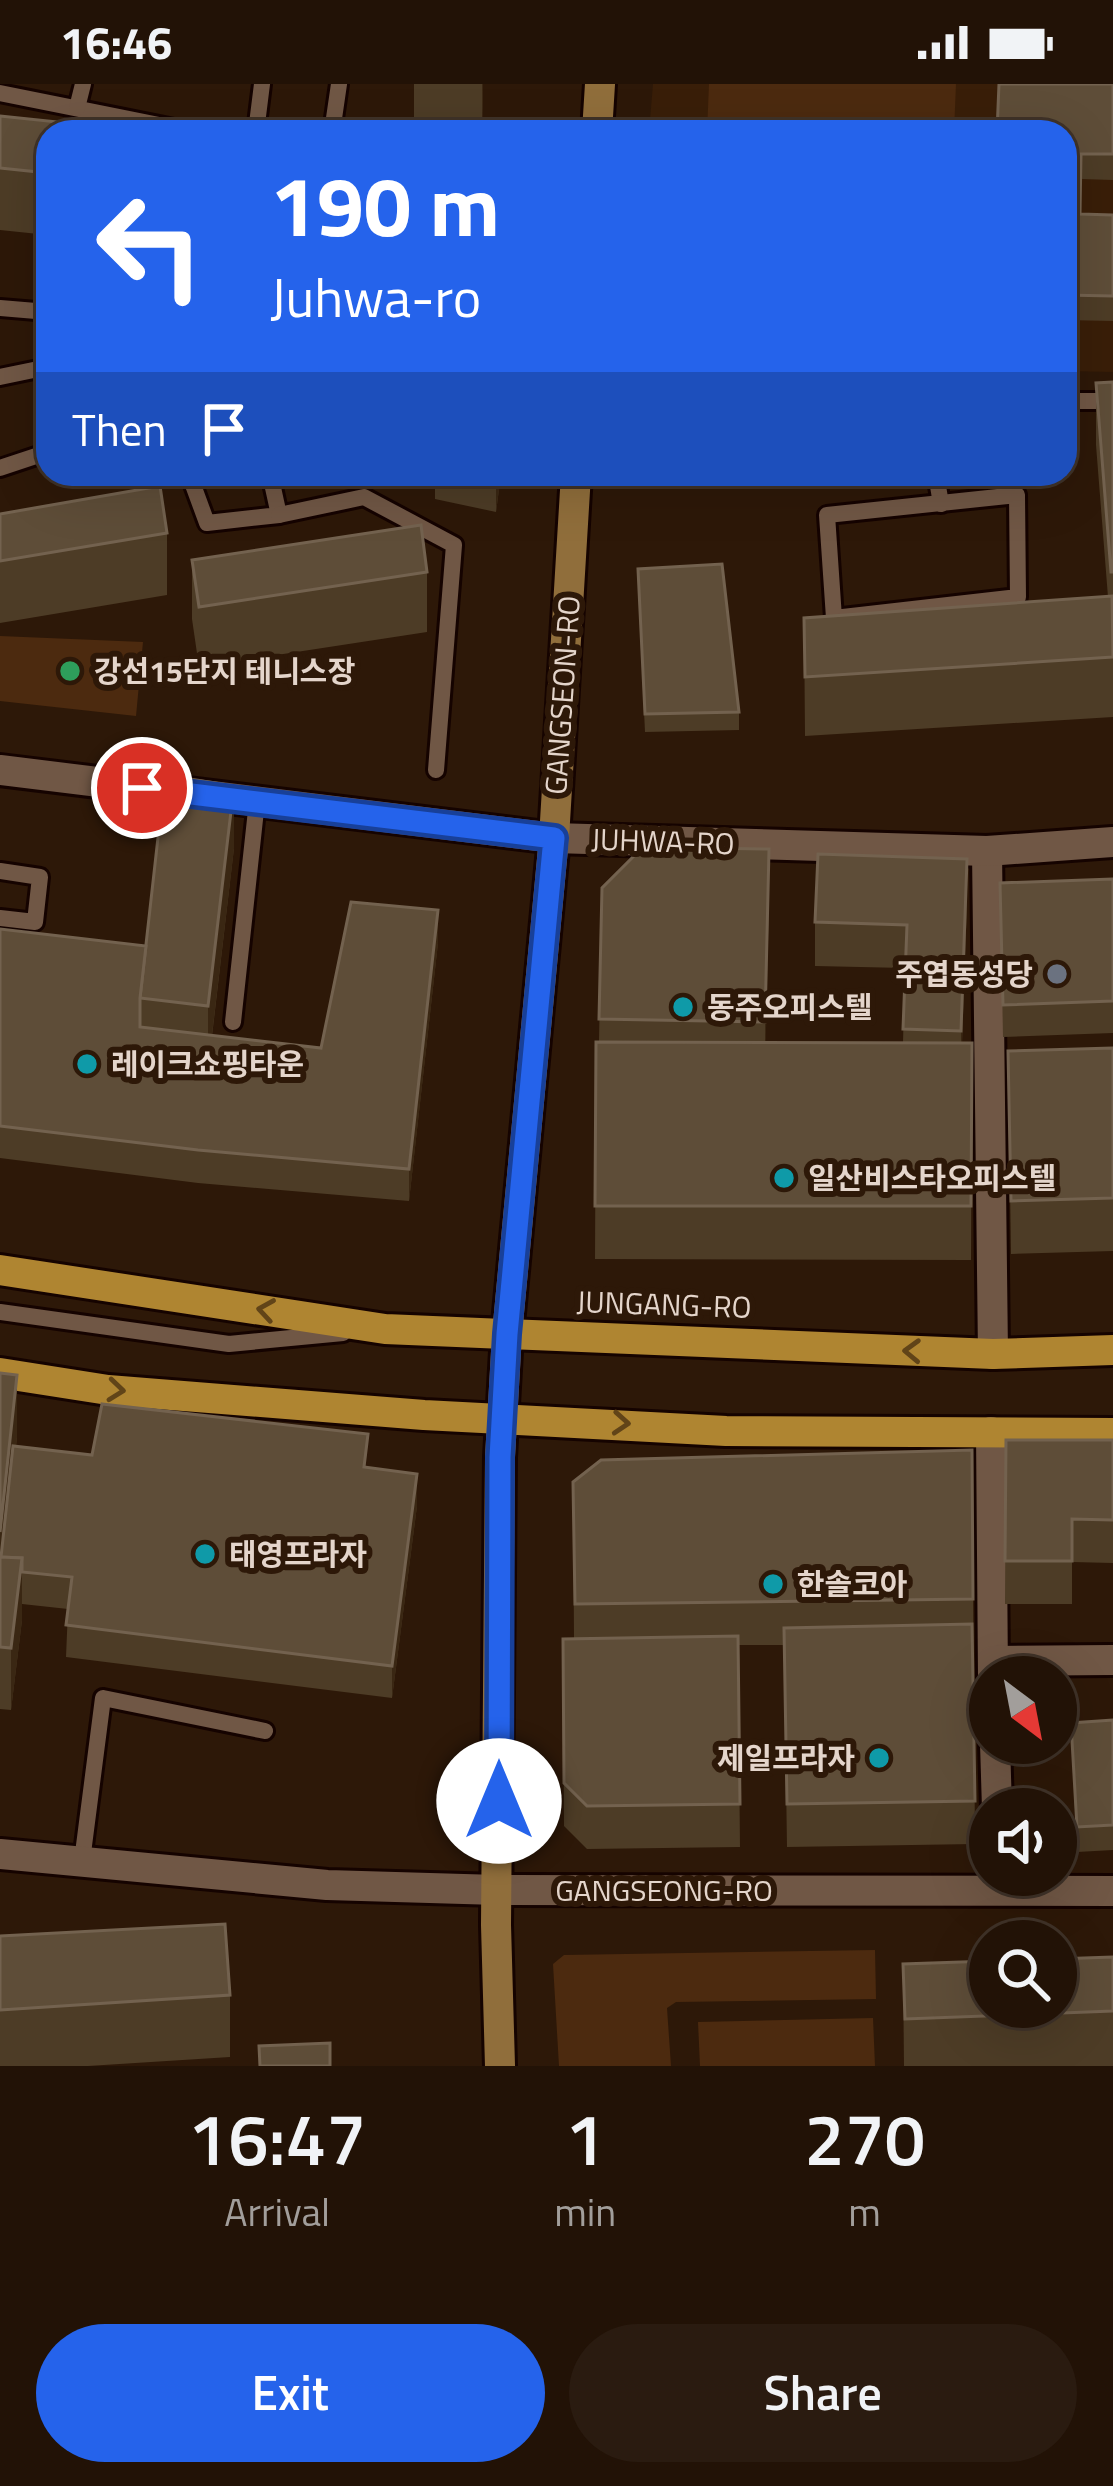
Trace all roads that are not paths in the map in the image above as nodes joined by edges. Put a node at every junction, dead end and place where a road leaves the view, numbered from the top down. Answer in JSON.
{"nodes":[{"id":1,"x":83,"y":84,"type":"edge"},
{"id":2,"x":262,"y":84,"type":"edge"},
{"id":3,"x":339,"y":84,"type":"edge"},
{"id":4,"x":600,"y":84,"type":"edge"},
{"id":5,"x":0,"y":93,"type":"edge"},
{"id":6,"x":77,"y":108,"type":"junction"},
{"id":7,"x":132,"y":120,"type":"edge"},
{"id":8,"x":258,"y":120,"type":"edge"},
{"id":9,"x":334,"y":120,"type":"edge"},
{"id":10,"x":598,"y":120,"type":"edge"},
{"id":11,"x":0,"y":308,"type":"edge"},
{"id":12,"x":36,"y":311,"type":"edge"},
{"id":13,"x":36,"y":370,"type":"edge"},
{"id":14,"x":0,"y":377,"type":"edge"},
{"id":15,"x":1077,"y":401,"type":"edge"},
{"id":16,"x":1113,"y":401,"type":"edge"},
{"id":17,"x":36,"y":456,"type":"edge"},
{"id":18,"x":0,"y":468,"type":"edge"},
{"id":19,"x":193,"y":486,"type":"edge"},
{"id":20,"x":273,"y":486,"type":"edge"},
{"id":21,"x":575,"y":486,"type":"edge"},
{"id":22,"x":938,"y":486,"type":"edge"},
{"id":23,"x":941,"y":504,"type":"junction"},
{"id":24,"x":279,"y":515,"type":"junction"},
{"id":25,"x":0,"y":770,"type":"edge"},
{"id":26,"x":436,"y":770,"type":"dead end"},
{"id":27,"x":257,"y":801,"type":"junction"},
{"id":28,"x":554,"y":838,"type":"junction"},
{"id":29,"x":1113,"y":842,"type":"edge"},
{"id":30,"x":986,"y":851,"type":"junction"},
{"id":31,"x":0,"y":871,"type":"edge"},
{"id":32,"x":0,"y":918,"type":"edge"},
{"id":33,"x":233,"y":1022,"type":"dead end"},
{"id":34,"x":0,"y":1270,"type":"edge"},
{"id":35,"x":0,"y":1312,"type":"edge"},
{"id":36,"x":386,"y":1329,"type":"junction"},
{"id":37,"x":507,"y":1334,"type":"junction"},
{"id":38,"x":1113,"y":1350,"type":"edge"},
{"id":39,"x":992,"y":1354,"type":"junction"},
{"id":40,"x":0,"y":1373,"type":"edge"},
{"id":41,"x":505,"y":1418,"type":"junction"},
{"id":42,"x":1113,"y":1430,"type":"edge"},
{"id":43,"x":991,"y":1432,"type":"junction"},
{"id":44,"x":993,"y":1656,"type":"edge"},
{"id":45,"x":1113,"y":1660,"type":"edge"},
{"id":46,"x":1077,"y":1663,"type":"edge"},
{"id":47,"x":265,"y":1731,"type":"dead end"},
{"id":48,"x":0,"y":1854,"type":"edge"},
{"id":49,"x":82,"y":1861,"type":"junction"},
{"id":50,"x":969,"y":1883,"type":"edge"},
{"id":51,"x":1077,"y":1888,"type":"edge"},
{"id":52,"x":498,"y":1890,"type":"junction"},
{"id":53,"x":1113,"y":1891,"type":"edge"},
{"id":54,"x":500,"y":2066,"type":"edge"}],
"edges":[{"from":1,"to":6,"type":"lane"},
{"from":2,"to":8,"type":"lane"},
{"from":3,"to":9,"type":"lane"},
{"from":4,"to":10,"type":"main road"},
{"from":5,"to":6,"type":"lane"},
{"from":6,"to":7,"type":"lane"},
{"from":11,"to":12,"type":"lane"},
{"from":13,"to":14,"type":"lane"},
{"from":15,"to":16,"type":"lane"},
{"from":17,"to":18,"type":"lane"},
{"from":19,"to":24,"type":"lane"},
{"from":20,"to":24,"type":"lane"},
{"from":21,"to":28,"type":"main road","name":"GANGSEON-RO"},
{"from":22,"to":23,"type":"lane"},
{"from":23,"to":23,"type":"lane"},
{"from":24,"to":26,"type":"lane"},
{"from":25,"to":27,"type":"street","name":"JUHWA-RO"},
{"from":27,"to":28,"type":"street","name":"JUHWA-RO"},
{"from":27,"to":33,"type":"lane"},
{"from":28,"to":30,"type":"street","name":"JUHWA-RO"},
{"from":28,"to":37,"type":"main road","name":"GANGSEON-RO"},
{"from":29,"to":30,"type":"street","name":"JUHWA-RO"},
{"from":30,"to":39,"type":"street"},
{"from":31,"to":32,"type":"lane"},
{"from":36,"to":34,"type":"main road","name":"JUNGANG-RO","one_way":true},
{"from":35,"to":36,"type":"lane"},
{"from":36,"to":37,"type":"main road","name":"JUNGANG-RO"},
{"from":39,"to":37,"type":"main road","name":"JUNGANG-RO","one_way":true},
{"from":37,"to":41,"type":"main road","name":"GANGSEON-RO"},
{"from":38,"to":39,"type":"main road","name":"JUNGANG-RO"},
{"from":40,"to":41,"type":"main road","one_way":true},
{"from":41,"to":43,"type":"main road","one_way":true},
{"from":41,"to":52,"type":"main road","name":"GANGSEON-RO"},
{"from":42,"to":43,"type":"main road"},
{"from":43,"to":44,"type":"street"},
{"from":45,"to":46,"type":"street"},
{"from":47,"to":49,"type":"lane"},
{"from":48,"to":49,"type":"street","name":"GANGSEONG-RO"},
{"from":49,"to":52,"type":"street","name":"GANGSEONG-RO"},
{"from":50,"to":52,"type":"street","name":"GANGSEONG-RO"},
{"from":51,"to":53,"type":"street","name":"GANGSEONG-RO"},
{"from":52,"to":54,"type":"main road","name":"GANGSEON-RO"}]}
